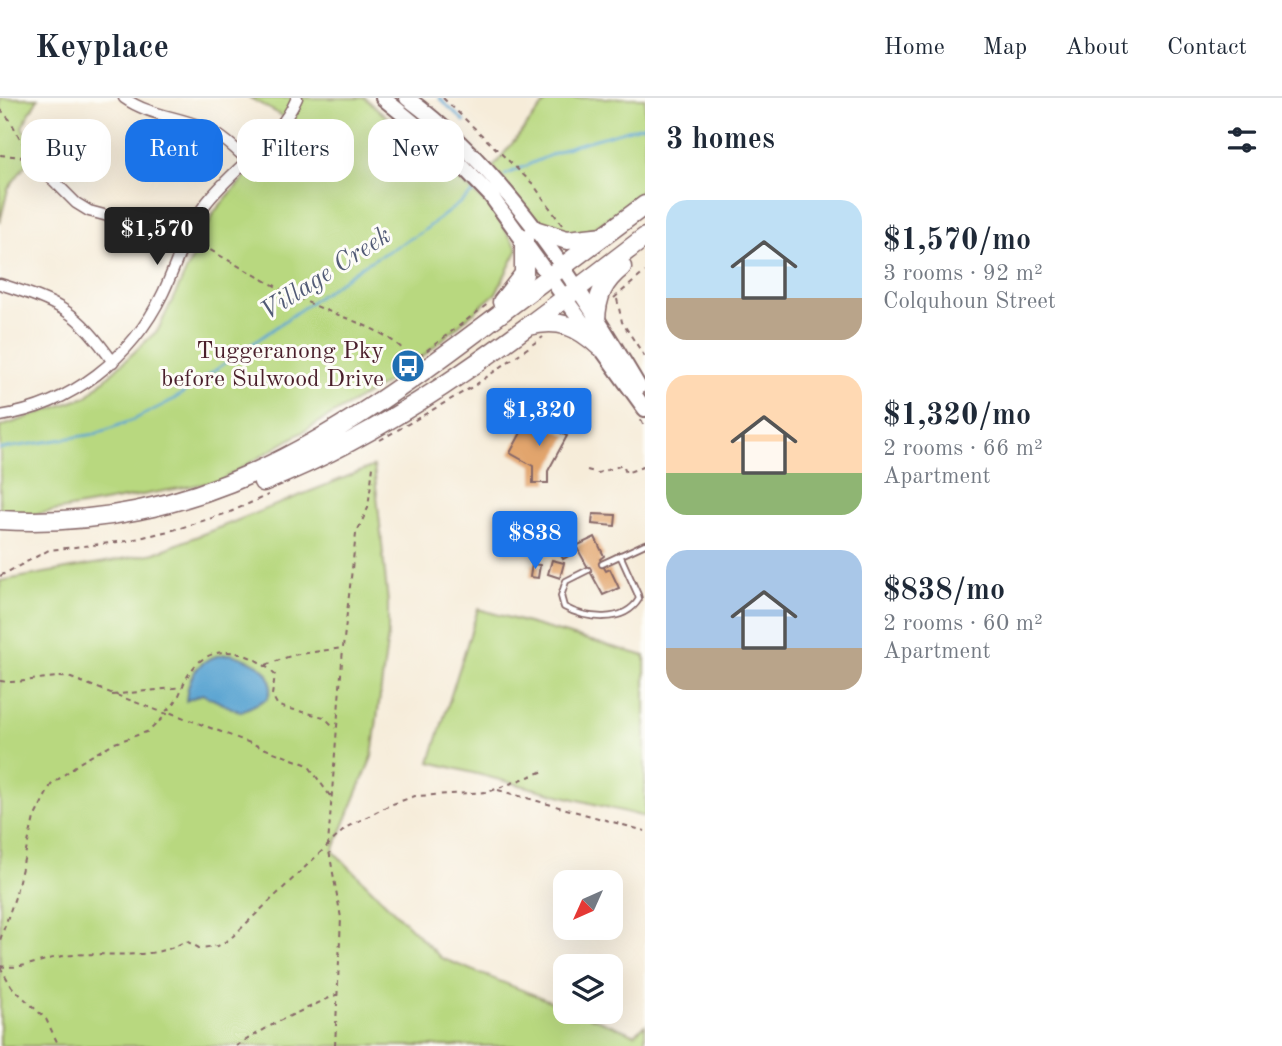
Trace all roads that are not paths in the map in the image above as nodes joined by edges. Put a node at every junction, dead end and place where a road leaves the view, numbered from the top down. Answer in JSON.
{"nodes":[{"id":1,"x":124,"y":98,"type":"edge"},
{"id":2,"x":383,"y":98,"type":"edge"},
{"id":3,"x":407,"y":98,"type":"edge"},
{"id":4,"x":298,"y":99,"type":"edge"},
{"id":5,"x":284,"y":119,"type":"edge"},
{"id":6,"x":237,"y":151,"type":"edge"},
{"id":7,"x":237,"y":171,"type":"edge"},
{"id":8,"x":55,"y":182,"type":"edge"},
{"id":9,"x":645,"y":205,"type":"edge"},
{"id":10,"x":529,"y":235,"type":"junction"},
{"id":11,"x":604,"y":236,"type":"junction"},
{"id":12,"x":187,"y":237,"type":"junction"},
{"id":13,"x":645,"y":239,"type":"edge"},
{"id":14,"x":556,"y":272,"type":"junction"},
{"id":15,"x":0,"y":284,"type":"edge"},
{"id":16,"x":570,"y":293,"type":"junction"},
{"id":17,"x":596,"y":320,"type":"junction"},
{"id":18,"x":524,"y":327,"type":"junction"},
{"id":19,"x":480,"y":329,"type":"junction"},
{"id":20,"x":600,"y":347,"type":"junction"},
{"id":21,"x":113,"y":362,"type":"junction"},
{"id":22,"x":645,"y":397,"type":"edge"},
{"id":23,"x":641,"y":411,"type":"edge"},
{"id":24,"x":0,"y":416,"type":"edge"},
{"id":25,"x":0,"y":520,"type":"edge"},
{"id":26,"x":0,"y":530,"type":"edge"},
{"id":27,"x":645,"y":544,"type":"edge"},
{"id":28,"x":620,"y":555,"type":"junction"},
{"id":29,"x":602,"y":564,"type":"dead end"},
{"id":30,"x":588,"y":570,"type":"dead end"}],
"edges":[{"from":1,"to":6,"type":"street"},
{"from":2,"to":10,"type":"main road"},
{"from":3,"to":10,"type":"main road"},
{"from":4,"to":5,"type":"street"},
{"from":7,"to":12,"type":"street"},
{"from":8,"to":12,"type":"street"},
{"from":9,"to":11,"type":"highway"},
{"from":10,"to":11,"type":"highway"},
{"from":10,"to":14,"type":"main road"},
{"from":10,"to":19,"type":"highway"},
{"from":11,"to":14,"type":"highway"},
{"from":12,"to":21,"type":"street"},
{"from":13,"to":16,"type":"highway"},
{"from":13,"to":17,"type":"highway"},
{"from":14,"to":16,"type":"main road"},
{"from":14,"to":19,"type":"highway"},
{"from":15,"to":21,"type":"street"},
{"from":16,"to":17,"type":"main road"},
{"from":16,"to":18,"type":"highway"},
{"from":16,"to":20,"type":"main road"},
{"from":17,"to":22,"type":"main road"},
{"from":18,"to":20,"type":"highway"},
{"from":18,"to":26,"type":"highway"},
{"from":19,"to":25,"type":"highway"},
{"from":20,"to":23,"type":"main road"},
{"from":21,"to":24,"type":"street"},
{"from":27,"to":28,"type":"lane"},
{"from":28,"to":29,"type":"lane"},
{"from":28,"to":30,"type":"lane"}]}
